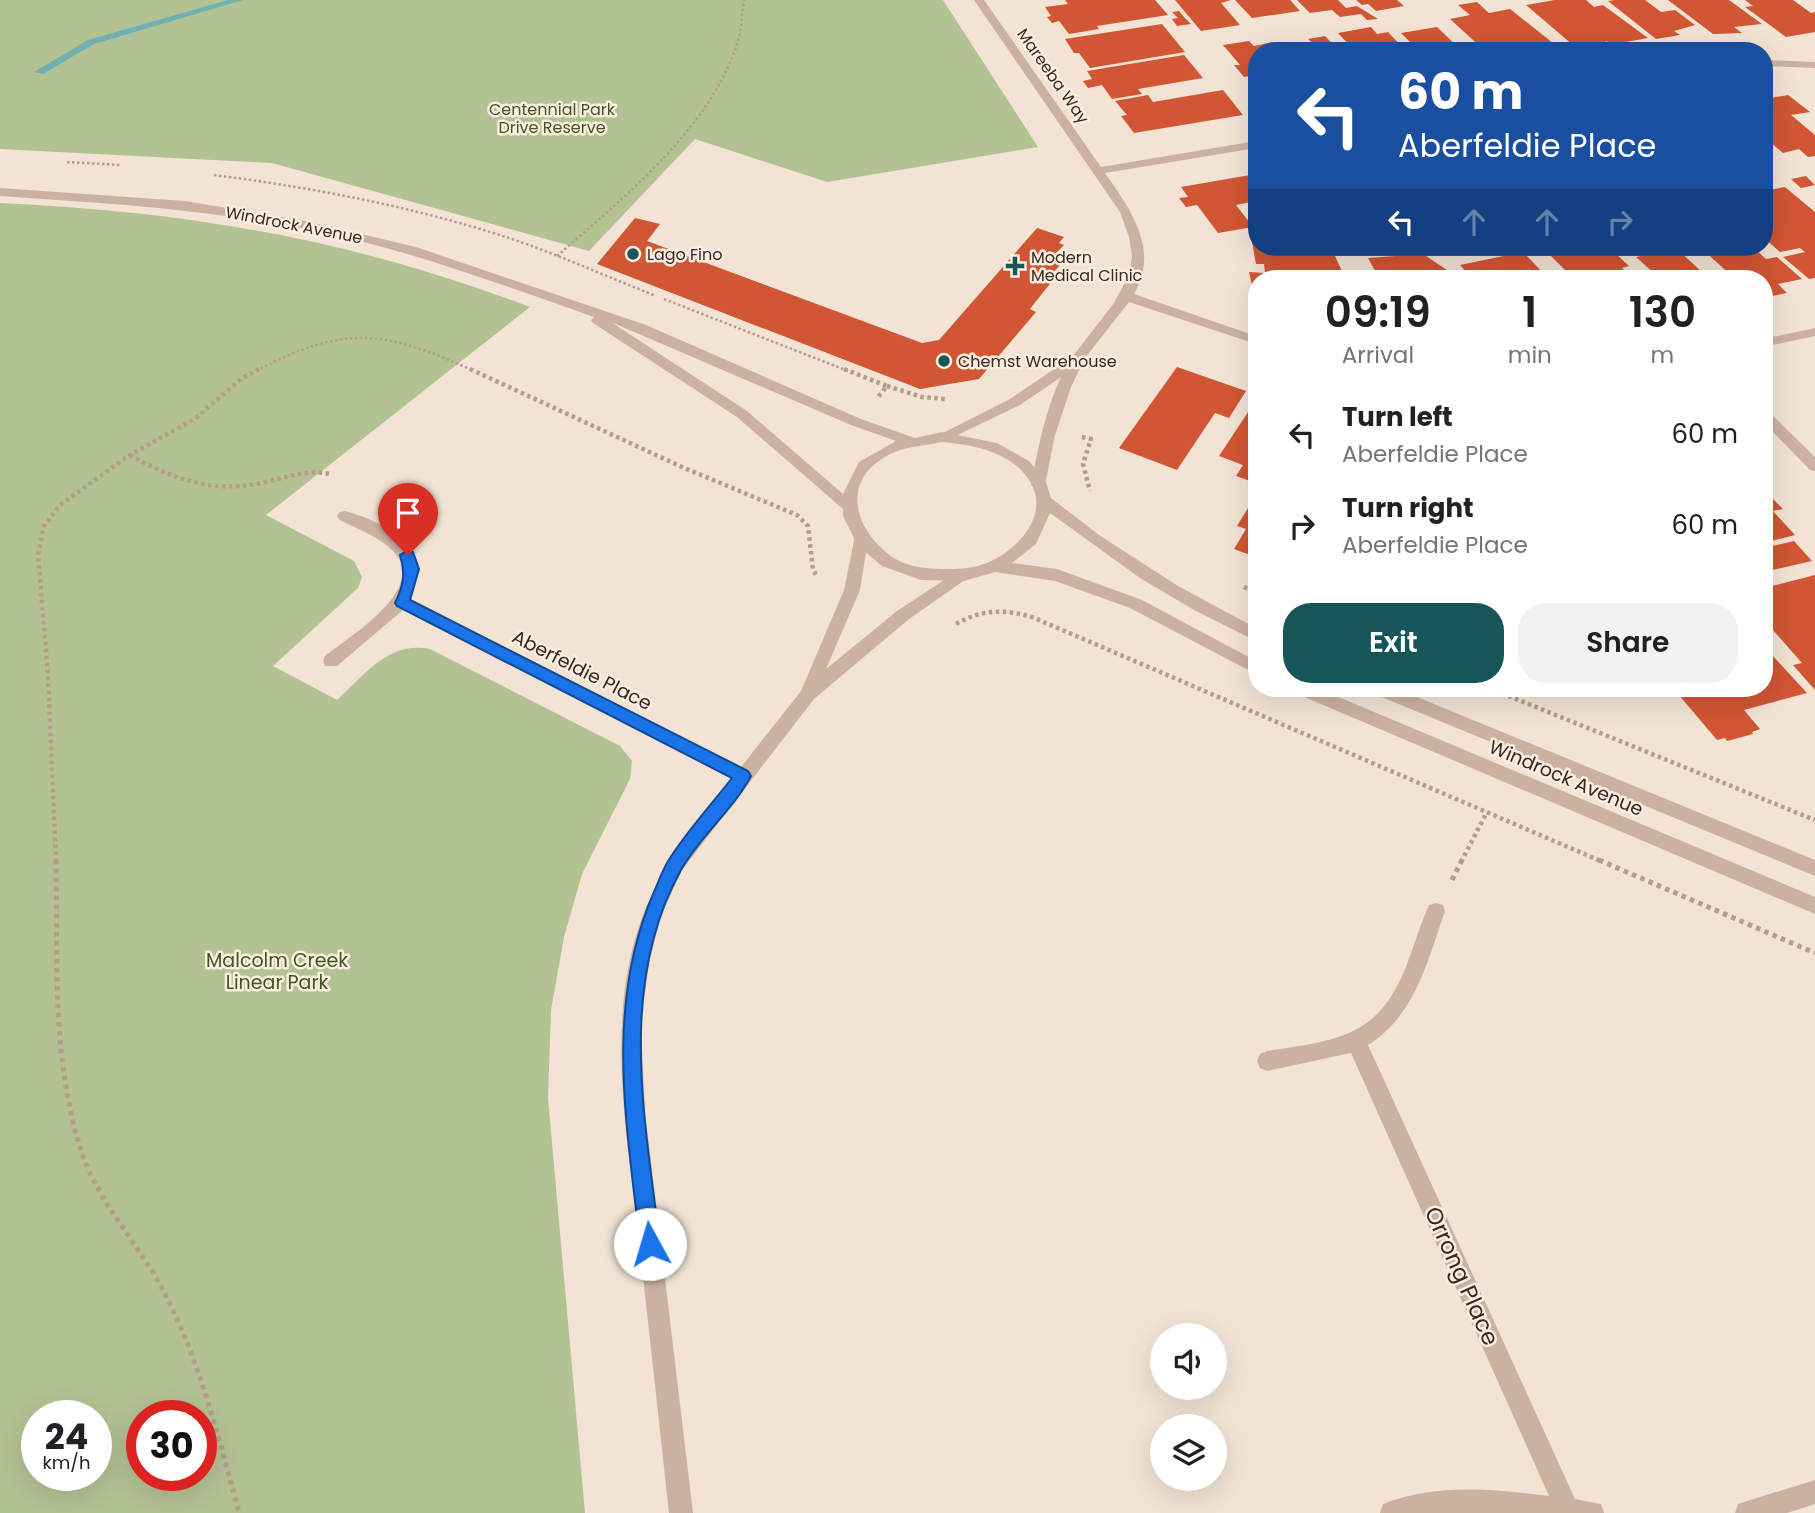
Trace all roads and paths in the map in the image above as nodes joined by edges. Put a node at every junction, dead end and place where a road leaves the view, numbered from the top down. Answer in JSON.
{"nodes":[{"id":1,"x":744,"y":0,"type":"edge"},
{"id":2,"x":979,"y":0,"type":"edge"},
{"id":3,"x":1773,"y":63,"type":"edge"},
{"id":4,"x":1815,"y":65,"type":"edge"},
{"id":5,"x":1248,"y":145,"type":"edge"},
{"id":6,"x":1098,"y":172,"type":"junction"},
{"id":7,"x":0,"y":192,"type":"edge"},
{"id":8,"x":557,"y":256,"type":"dead end"},
{"id":9,"x":1128,"y":297,"type":"junction"},
{"id":10,"x":578,"y":307,"type":"junction"},
{"id":11,"x":1815,"y":332,"type":"edge"},
{"id":12,"x":1248,"y":337,"type":"edge"},
{"id":13,"x":1773,"y":341,"type":"edge"},
{"id":14,"x":1079,"y":358,"type":"junction"},
{"id":15,"x":1773,"y":424,"type":"edge"},
{"id":16,"x":1049,"y":429,"type":"junction"},
{"id":17,"x":942,"y":437,"type":"junction"},
{"id":18,"x":910,"y":441,"type":"junction"},
{"id":19,"x":130,"y":455,"type":"junction"},
{"id":20,"x":1815,"y":466,"type":"edge"},
{"id":21,"x":330,"y":474,"type":"dead end"},
{"id":22,"x":1041,"y":493,"type":"junction"},
{"id":23,"x":1094,"y":501,"type":"dead end"},
{"id":24,"x":846,"y":505,"type":"junction"},
{"id":25,"x":345,"y":516,"type":"dead end"},
{"id":26,"x":860,"y":540,"type":"junction"},
{"id":27,"x":996,"y":567,"type":"junction"},
{"id":28,"x":964,"y":575,"type":"junction"},
{"id":29,"x":1244,"y":587,"type":"dead end"},
{"id":30,"x":1248,"y":589,"type":"edge"},
{"id":31,"x":852,"y":590,"type":"junction"},
{"id":32,"x":402,"y":603,"type":"junction"},
{"id":33,"x":903,"y":615,"type":"junction"},
{"id":34,"x":1248,"y":631,"type":"edge"},
{"id":35,"x":331,"y":662,"type":"dead end"},
{"id":36,"x":1248,"y":664,"type":"edge"},
{"id":37,"x":808,"y":694,"type":"junction"},
{"id":38,"x":1322,"y":697,"type":"edge"},
{"id":39,"x":1400,"y":697,"type":"edge"},
{"id":40,"x":1511,"y":697,"type":"edge"},
{"id":41,"x":743,"y":776,"type":"junction"},
{"id":42,"x":1487,"y":812,"type":"junction"},
{"id":43,"x":1815,"y":820,"type":"edge"},
{"id":44,"x":1815,"y":868,"type":"edge"},
{"id":45,"x":1815,"y":906,"type":"edge"},
{"id":46,"x":1436,"y":911,"type":"joint"},
{"id":47,"x":1815,"y":953,"type":"edge"},
{"id":48,"x":1356,"y":1041,"type":"junction"},
{"id":49,"x":1268,"y":1061,"type":"dead end"},
{"id":50,"x":1815,"y":1492,"type":"edge"},
{"id":51,"x":1568,"y":1510,"type":"junction"},
{"id":52,"x":239,"y":1513,"type":"edge"},
{"id":53,"x":681,"y":1513,"type":"edge"},
{"id":54,"x":1392,"y":1513,"type":"edge"},
{"id":55,"x":1592,"y":1513,"type":"edge"},
{"id":56,"x":1747,"y":1513,"type":"edge"}],
"edges":[{"from":1,"to":8,"type":"path"},
{"from":2,"to":6,"type":"street","name":"Mareeba Way"},
{"from":3,"to":4,"type":"street"},
{"from":5,"to":6,"type":"street"},
{"from":6,"to":9,"type":"street","name":"Mareeba Way"},
{"from":7,"to":10,"type":"street","name":"Windrock Avenue"},
{"from":9,"to":12,"type":"street"},
{"from":9,"to":14,"type":"street","name":"Mareeba Way"},
{"from":10,"to":18,"type":"street","name":"Windrock Avenue"},
{"from":10,"to":24,"type":"street","name":"Windrock Avenue"},
{"from":11,"to":13,"type":"street"},
{"from":14,"to":16,"type":"street","name":"Mareeba Way"},
{"from":14,"to":17,"type":"street","name":"Mareeba Way"},
{"from":15,"to":20,"type":"street"},
{"from":16,"to":22,"type":"street","name":"Mareeba Way"},
{"from":16,"to":23,"type":"path"},
{"from":17,"to":18,"type":"street"},
{"from":17,"to":22,"type":"street"},
{"from":18,"to":24,"type":"street"},
{"from":19,"to":21,"type":"path"},
{"from":19,"to":31,"type":"path"},
{"from":19,"to":52,"type":"path"},
{"from":22,"to":27,"type":"street"},
{"from":22,"to":34,"type":"street"},
{"from":24,"to":26,"type":"street"},
{"from":25,"to":32,"type":"street"},
{"from":26,"to":28,"type":"street"},
{"from":26,"to":31,"type":"street"},
{"from":27,"to":28,"type":"street"},
{"from":27,"to":36,"type":"street"},
{"from":28,"to":33,"type":"street"},
{"from":29,"to":30,"type":"path"},
{"from":31,"to":37,"type":"street"},
{"from":32,"to":35,"type":"street"},
{"from":32,"to":41,"type":"street","name":"Aberfeldie Place"},
{"from":33,"to":37,"type":"street"},
{"from":33,"to":42,"type":"path"},
{"from":37,"to":41,"type":"street"},
{"from":38,"to":45,"type":"street","name":"Windrock Avenue"},
{"from":39,"to":44,"type":"street","name":"Windrock Avenue"},
{"from":40,"to":43,"type":"path"},
{"from":41,"to":53,"type":"street"},
{"from":42,"to":46,"type":"path"},
{"from":42,"to":47,"type":"path"},
{"from":46,"to":48,"type":"street"},
{"from":48,"to":49,"type":"street"},
{"from":48,"to":51,"type":"street","name":"Orrong Place"},
{"from":50,"to":56,"type":"street"},
{"from":51,"to":54,"type":"street"},
{"from":51,"to":55,"type":"street"}]}
